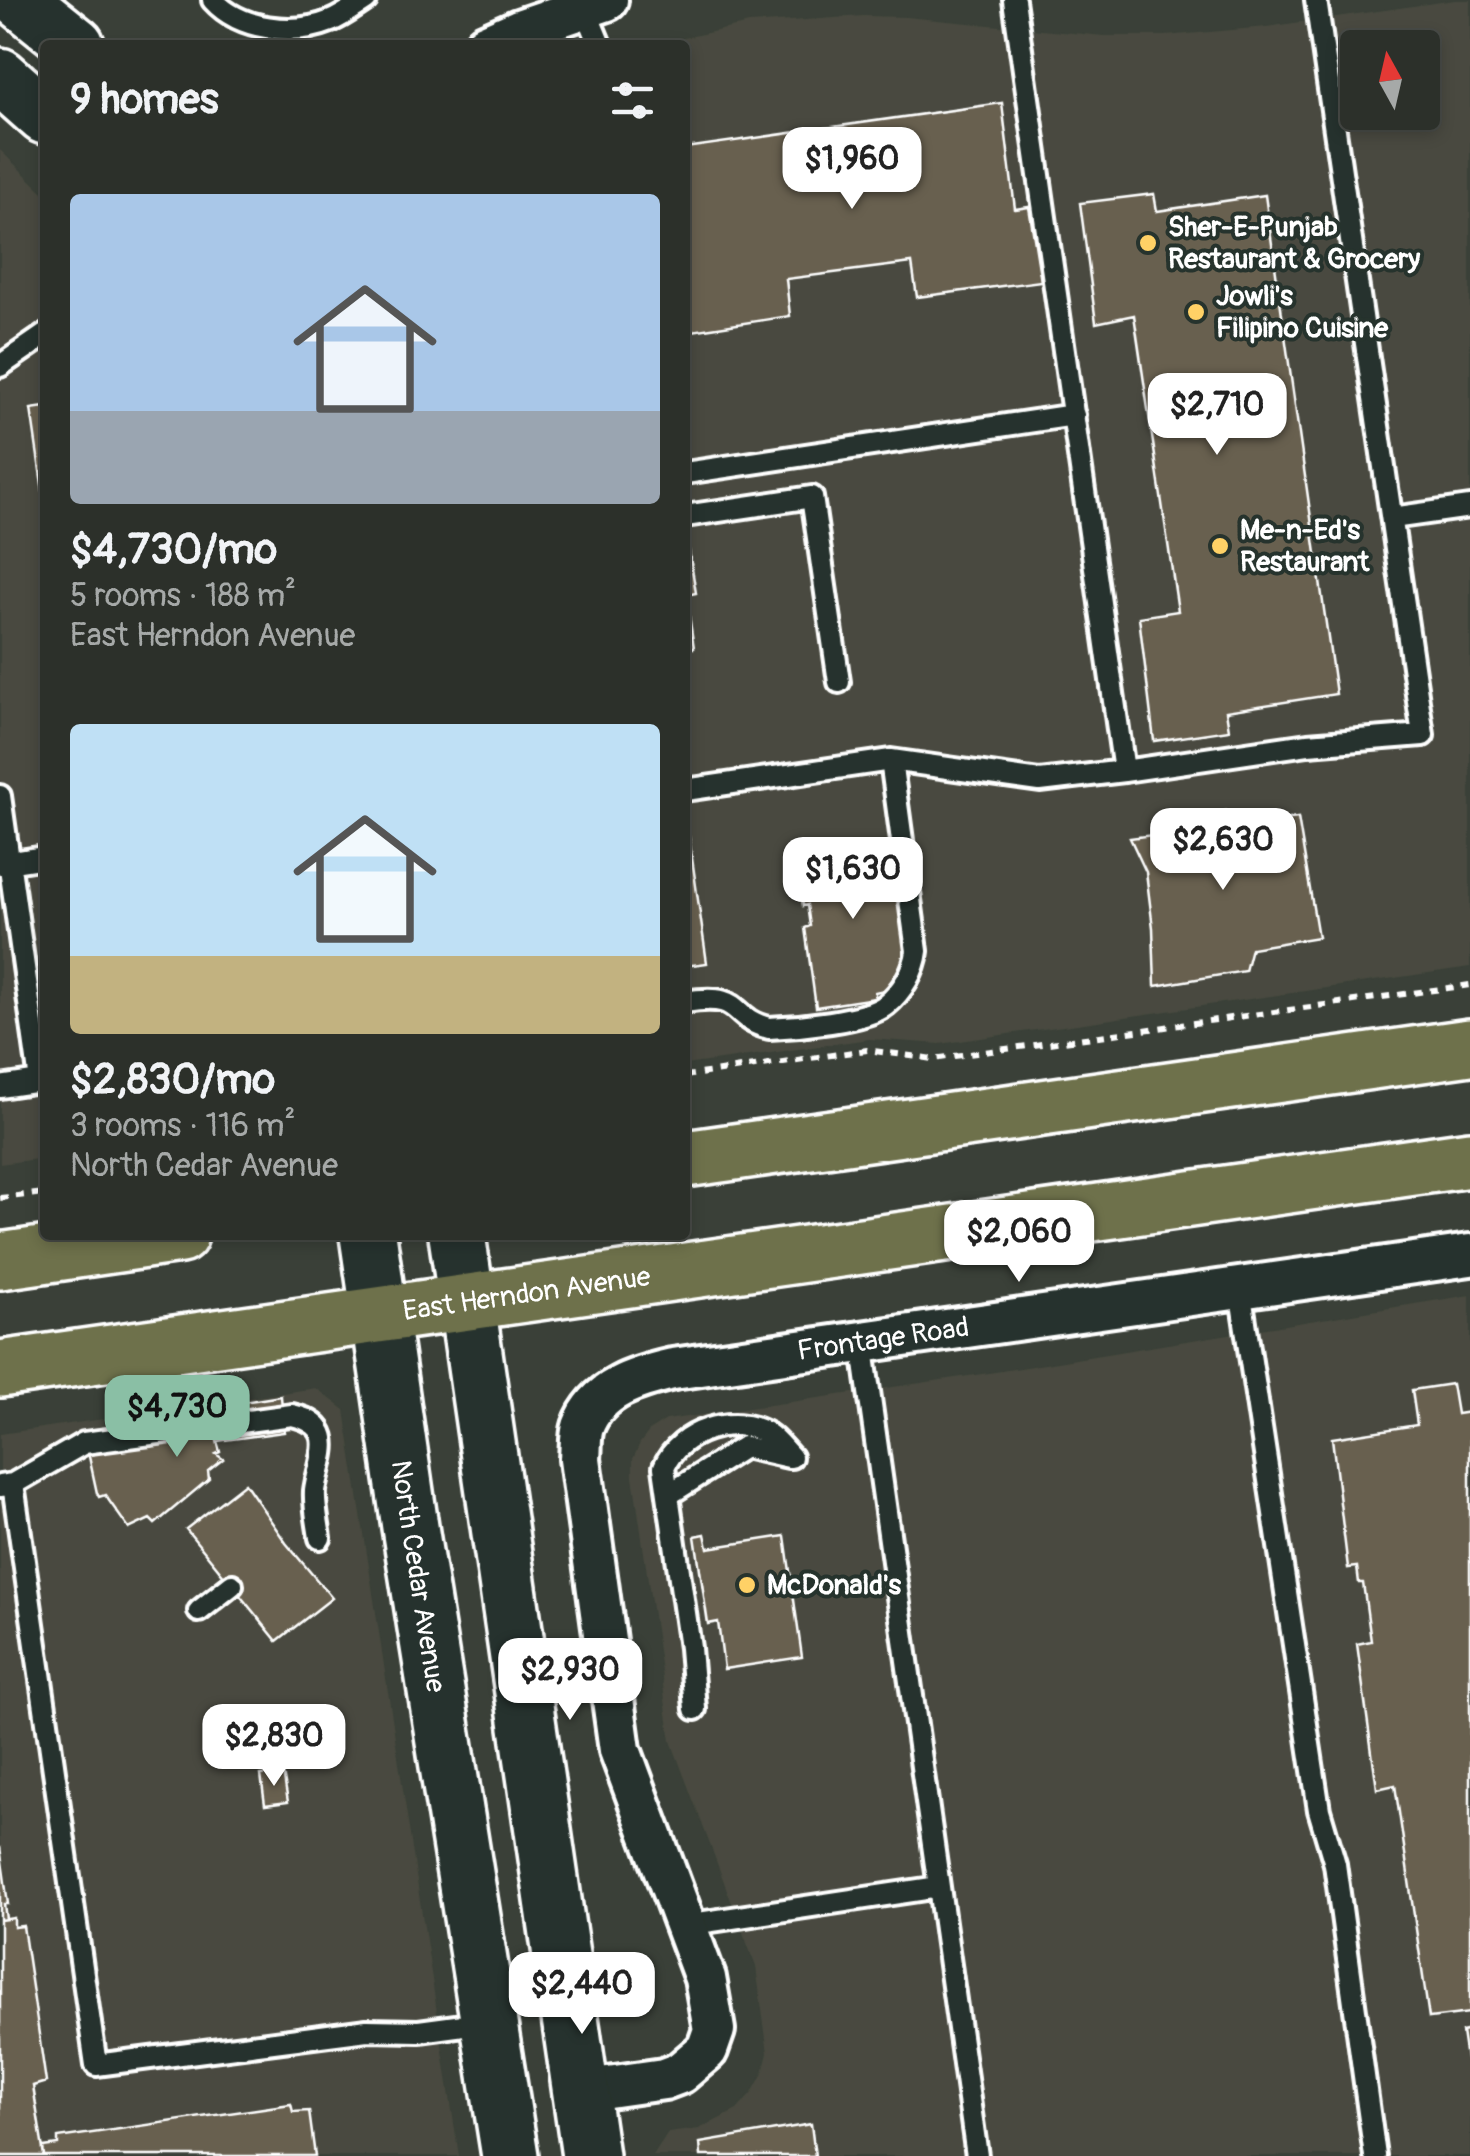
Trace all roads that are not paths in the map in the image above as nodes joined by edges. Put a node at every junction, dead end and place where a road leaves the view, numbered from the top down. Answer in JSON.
{"nodes":[{"id":1,"x":20,"y":0,"type":"edge"},
{"id":2,"x":213,"y":0,"type":"edge"},
{"id":3,"x":366,"y":0,"type":"edge"},
{"id":4,"x":1014,"y":0,"type":"edge"},
{"id":5,"x":1316,"y":0,"type":"edge"},
{"id":6,"x":596,"y":3,"type":"edge"},
{"id":7,"x":0,"y":30,"type":"edge"},
{"id":8,"x":70,"y":40,"type":"edge"},
{"id":9,"x":498,"y":40,"type":"edge"},
{"id":10,"x":600,"y":40,"type":"edge"},
{"id":11,"x":40,"y":62,"type":"edge"},
{"id":12,"x":0,"y":76,"type":"edge"},
{"id":13,"x":40,"y":112,"type":"edge"},
{"id":14,"x":40,"y":339,"type":"edge"},
{"id":15,"x":0,"y":366,"type":"edge"},
{"id":16,"x":1074,"y":415,"type":"junction"},
{"id":17,"x":690,"y":471,"type":"edge"},
{"id":18,"x":1470,"y":507,"type":"edge"},
{"id":19,"x":690,"y":515,"type":"edge"},
{"id":20,"x":1392,"y":518,"type":"junction"},
{"id":21,"x":839,"y":682,"type":"dead end"},
{"id":22,"x":891,"y":760,"type":"junction"},
{"id":23,"x":1124,"y":771,"type":"junction"},
{"id":24,"x":690,"y":789,"type":"edge"},
{"id":25,"x":0,"y":796,"type":"edge"},
{"id":26,"x":40,"y":859,"type":"edge"},
{"id":27,"x":5,"y":863,"type":"edge"},
{"id":28,"x":690,"y":1001,"type":"edge"},
{"id":29,"x":1470,"y":1048,"type":"edge"},
{"id":30,"x":0,"y":1086,"type":"edge"},
{"id":31,"x":690,"y":1158,"type":"edge"},
{"id":32,"x":1470,"y":1159,"type":"edge"},
{"id":33,"x":145,"y":1240,"type":"edge"},
{"id":34,"x":369,"y":1240,"type":"edge"},
{"id":35,"x":459,"y":1240,"type":"edge"},
{"id":36,"x":1470,"y":1255,"type":"edge"},
{"id":37,"x":0,"y":1261,"type":"edge"},
{"id":38,"x":1240,"y":1288,"type":"junction"},
{"id":39,"x":467,"y":1302,"type":"junction"},
{"id":40,"x":379,"y":1314,"type":"junction"},
{"id":41,"x":862,"y":1342,"type":"junction"},
{"id":42,"x":0,"y":1369,"type":"edge"},
{"id":43,"x":7,"y":1485,"type":"edge"},
{"id":44,"x":668,"y":1495,"type":"junction"},
{"id":45,"x":320,"y":1538,"type":"dead end"},
{"id":46,"x":232,"y":1585,"type":"dead end"},
{"id":47,"x":199,"y":1612,"type":"dead end"},
{"id":48,"x":695,"y":1709,"type":"dead end"},
{"id":49,"x":939,"y":1887,"type":"junction"},
{"id":50,"x":685,"y":1925,"type":"junction"},
{"id":51,"x":488,"y":2022,"type":"junction"},
{"id":52,"x":580,"y":2091,"type":"junction"},
{"id":53,"x":510,"y":2156,"type":"edge"},
{"id":54,"x":560,"y":2156,"type":"edge"},
{"id":55,"x":590,"y":2156,"type":"edge"},
{"id":56,"x":976,"y":2156,"type":"edge"},
{"id":57,"x":1376,"y":2156,"type":"edge"}],
"edges":[{"from":1,"to":8,"type":"main road"},
{"from":2,"to":3,"type":"lane"},
{"from":4,"to":16,"type":"lane"},
{"from":5,"to":20,"type":"lane"},
{"from":6,"to":9,"type":"street"},
{"from":6,"to":10,"type":"lane"},
{"from":7,"to":11,"type":"main road"},
{"from":12,"to":13,"type":"main road"},
{"from":14,"to":15,"type":"lane"},
{"from":16,"to":17,"type":"lane"},
{"from":16,"to":23,"type":"lane"},
{"from":18,"to":20,"type":"lane"},
{"from":19,"to":21,"type":"lane"},
{"from":20,"to":23,"type":"lane"},
{"from":22,"to":23,"type":"lane"},
{"from":22,"to":24,"type":"lane"},
{"from":22,"to":28,"type":"lane"},
{"from":25,"to":27,"type":"lane"},
{"from":26,"to":27,"type":"lane"},
{"from":27,"to":30,"type":"lane"},
{"from":29,"to":31,"type":"main road"},
{"from":32,"to":39,"type":"main road","name":"East Herndon Avenue"},
{"from":33,"to":37,"type":"main road"},
{"from":34,"to":40,"type":"main road","name":"North Cedar Avenue"},
{"from":35,"to":39,"type":"main road"},
{"from":36,"to":38,"type":"street","name":"Frontage Road"},
{"from":38,"to":41,"type":"street","name":"Frontage Road"},
{"from":38,"to":57,"type":"lane"},
{"from":39,"to":40,"type":"main road","name":"East Herndon Avenue"},
{"from":39,"to":52,"type":"main road"},
{"from":40,"to":42,"type":"main road","name":"East Herndon Avenue"},
{"from":40,"to":51,"type":"main road","name":"North Cedar Avenue"},
{"from":41,"to":49,"type":"lane"},
{"from":41,"to":50,"type":"street","name":"Frontage Road"},
{"from":43,"to":45,"type":"lane"},
{"from":43,"to":51,"type":"lane"},
{"from":44,"to":44,"type":"lane"},
{"from":44,"to":48,"type":"lane"},
{"from":46,"to":47,"type":"lane"},
{"from":49,"to":50,"type":"lane"},
{"from":49,"to":56,"type":"lane"},
{"from":50,"to":52,"type":"street"},
{"from":51,"to":53,"type":"main road","name":"North Cedar Avenue"},
{"from":51,"to":54,"type":"main road"},
{"from":52,"to":55,"type":"main road"}]}
